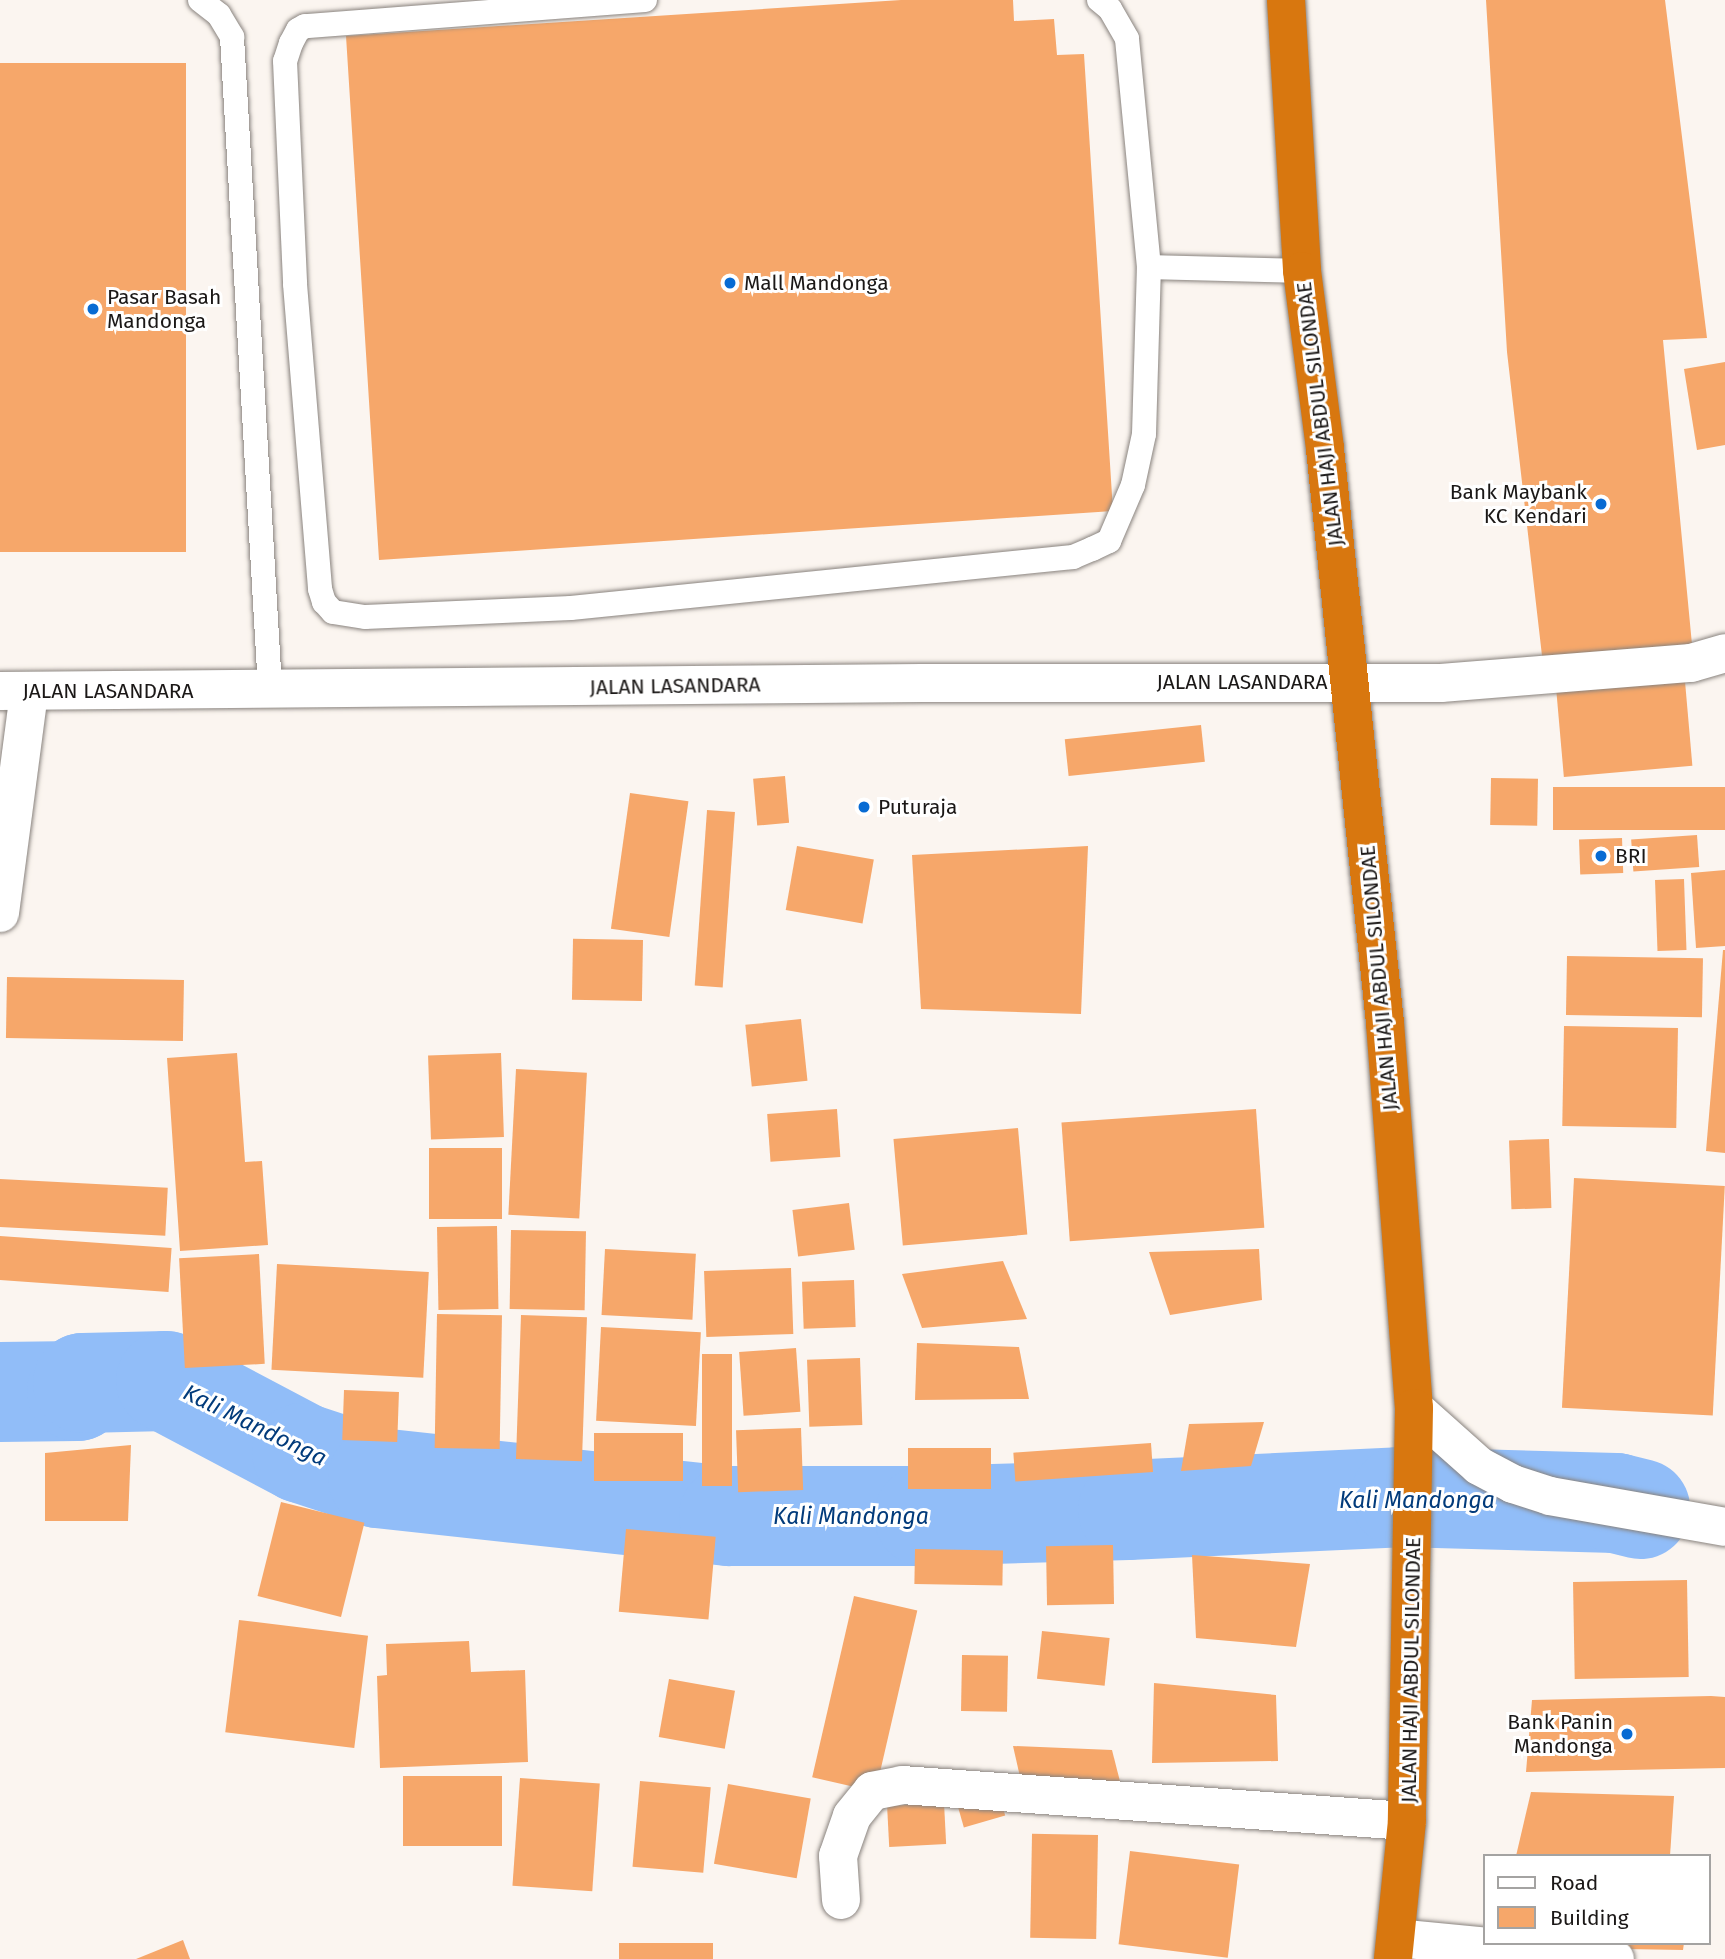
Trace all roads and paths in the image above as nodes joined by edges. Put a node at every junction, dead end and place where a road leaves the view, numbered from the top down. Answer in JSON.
{"nodes":[{"id":1,"x":200,"y":0,"type":"edge"},
{"id":2,"x":645,"y":0,"type":"edge"},
{"id":3,"x":1099,"y":0,"type":"edge"},
{"id":4,"x":1286,"y":0,"type":"edge"},
{"id":5,"x":1149,"y":267,"type":"junction"},
{"id":6,"x":1302,"y":271,"type":"junction"},
{"id":7,"x":1725,"y":653,"type":"edge"},
{"id":8,"x":1350,"y":681,"type":"junction"},
{"id":9,"x":270,"y":689,"type":"junction"},
{"id":10,"x":14,"y":692,"type":"edge"},
{"id":11,"x":0,"y":913,"type":"edge"},
{"id":12,"x":1414,"y":1422,"type":"junction"},
{"id":13,"x":1725,"y":1527,"type":"edge"},
{"id":14,"x":1407,"y":1821,"type":"junction"},
{"id":15,"x":841,"y":1900,"type":"dead end"},
{"id":16,"x":1395,"y":1949,"type":"edge"},
{"id":17,"x":1615,"y":1959,"type":"edge"}],
"edges":[{"from":1,"to":9,"type":"lane"},
{"from":2,"to":5,"type":"lane"},
{"from":3,"to":5,"type":"lane"},
{"from":4,"to":6,"type":"highway","name":"JALAN HAJI ABDUL SILONDAE"},
{"from":5,"to":6,"type":"lane"},
{"from":6,"to":8,"type":"highway","name":"JALAN HAJI ABDUL SILONDAE"},
{"from":7,"to":8,"type":"street","name":"JALAN LASANDARA"},
{"from":8,"to":9,"type":"street","name":"JALAN LASANDARA"},
{"from":8,"to":12,"type":"highway","name":"JALAN HAJI ABDUL SILONDAE"},
{"from":9,"to":10,"type":"street","name":"JALAN LASANDARA"},
{"from":10,"to":11,"type":"street"},
{"from":12,"to":13,"type":"street"},
{"from":12,"to":14,"type":"highway","name":"JALAN HAJI ABDUL SILONDAE"},
{"from":14,"to":15,"type":"street"},
{"from":14,"to":16,"type":"highway","name":"JALAN HAJI ABDUL SILONDAE"},
{"from":16,"to":17,"type":"street"}]}
